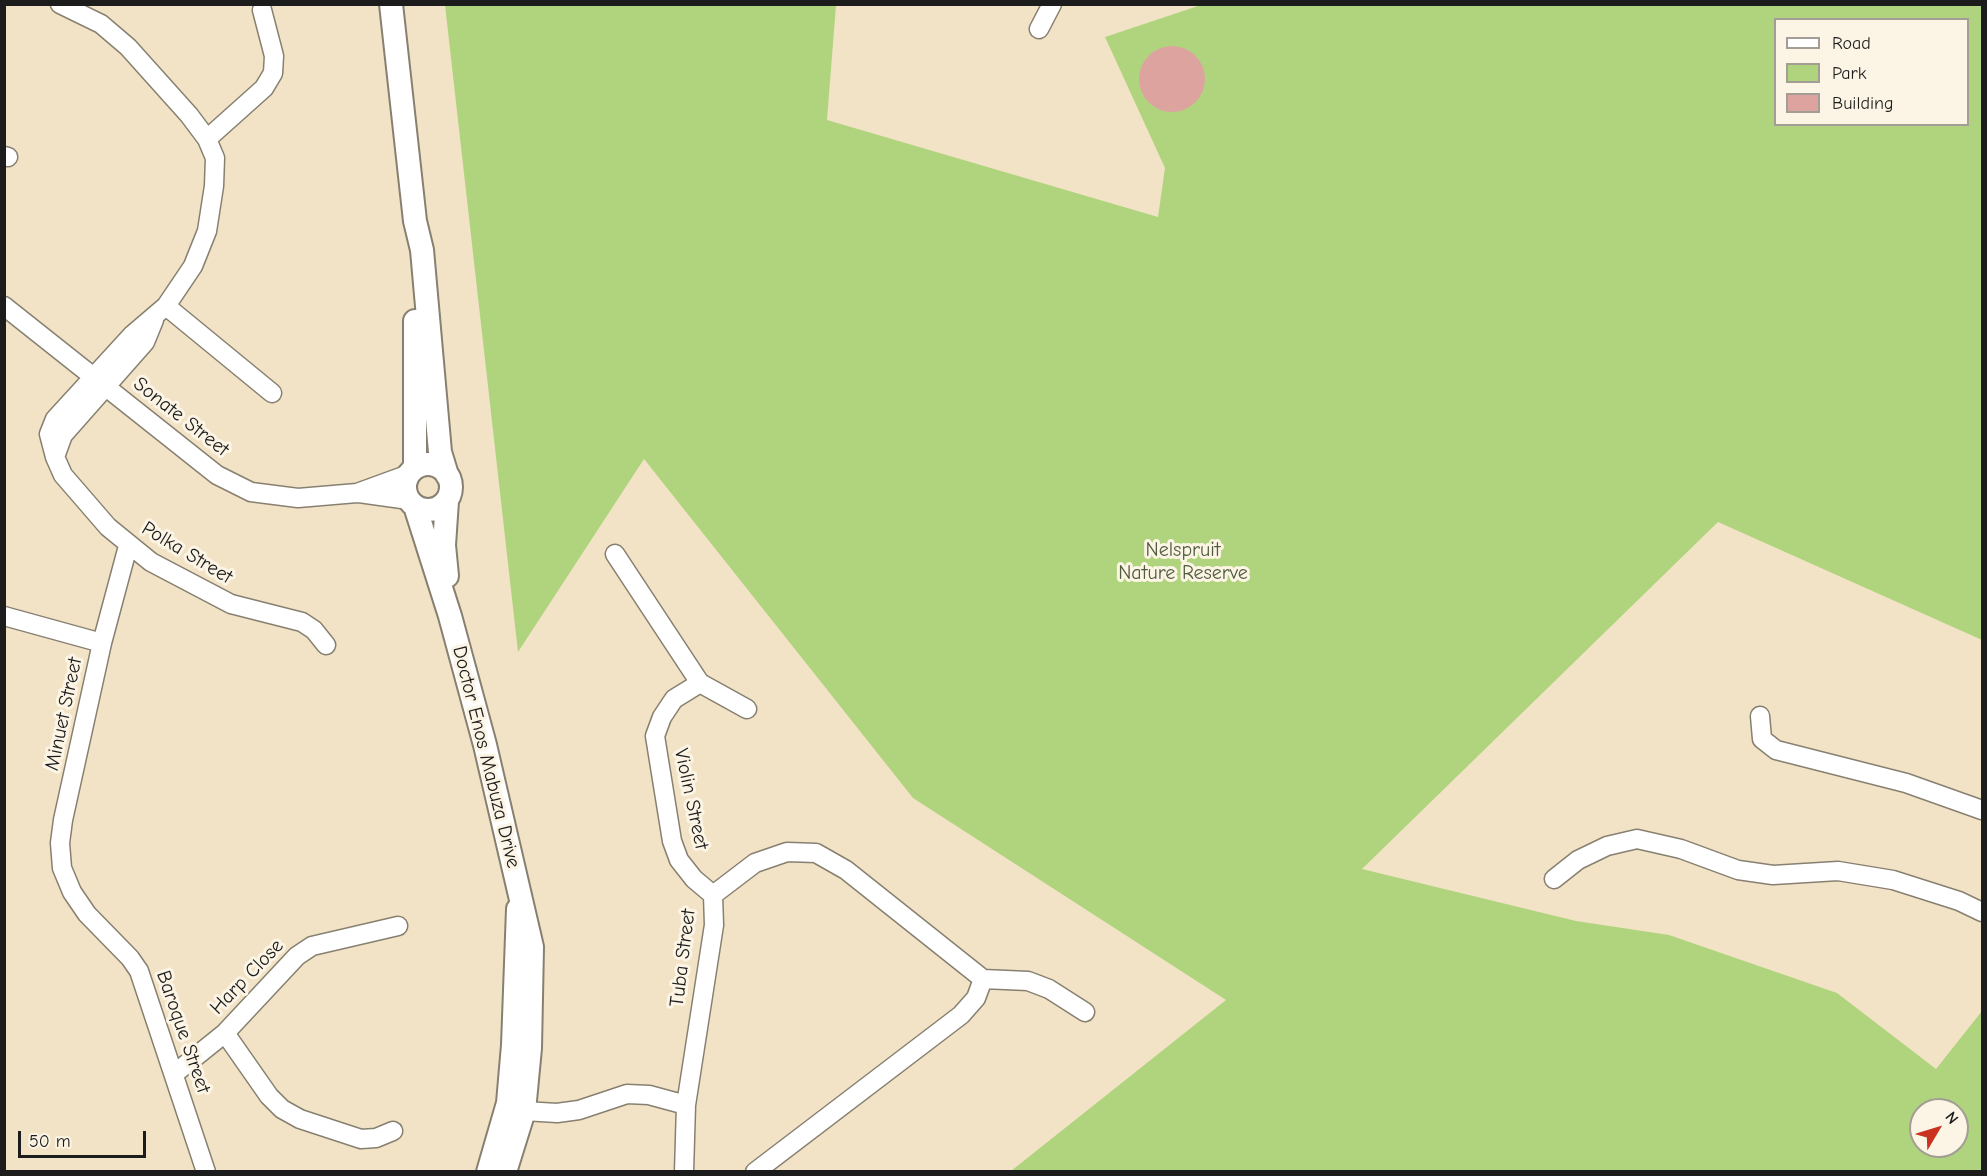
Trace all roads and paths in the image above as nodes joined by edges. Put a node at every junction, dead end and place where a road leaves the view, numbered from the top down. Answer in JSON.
{"nodes":[{"id":1,"x":60,"y":4,"type":"edge"},
{"id":2,"x":391,"y":4,"type":"edge"},
{"id":3,"x":1052,"y":4,"type":"edge"},
{"id":4,"x":262,"y":10,"type":"dead end"},
{"id":5,"x":1039,"y":29,"type":"dead end"},
{"id":6,"x":207,"y":139,"type":"junction"},
{"id":7,"x":415,"y":221,"type":"junction"},
{"id":8,"x":4,"y":306,"type":"edge"},
{"id":9,"x":161,"y":310,"type":"junction"},
{"id":10,"x":99,"y":382,"type":"junction"},
{"id":11,"x":272,"y":393,"type":"dead end"},
{"id":12,"x":412,"y":471,"type":"junction"},
{"id":13,"x":447,"y":475,"type":"junction"},
{"id":14,"x":357,"y":493,"type":"junction"},
{"id":15,"x":447,"y":501,"type":"junction"},
{"id":16,"x":412,"y":503,"type":"junction"},
{"id":17,"x":128,"y":546,"type":"junction"},
{"id":18,"x":615,"y":554,"type":"dead end"},
{"id":19,"x":4,"y":616,"type":"edge"},
{"id":20,"x":450,"y":616,"type":"junction"},
{"id":21,"x":102,"y":643,"type":"junction"},
{"id":22,"x":326,"y":645,"type":"dead end"},
{"id":23,"x":700,"y":683,"type":"junction"},
{"id":24,"x":747,"y":709,"type":"dead end"},
{"id":25,"x":1760,"y":716,"type":"dead end"},
{"id":26,"x":1983,"y":810,"type":"edge"},
{"id":27,"x":1554,"y":879,"type":"dead end"},
{"id":28,"x":72,"y":892,"type":"joint"},
{"id":29,"x":713,"y":895,"type":"junction"},
{"id":30,"x":1983,"y":912,"type":"edge"},
{"id":31,"x":398,"y":926,"type":"dead end"},
{"id":32,"x":983,"y":979,"type":"junction"},
{"id":33,"x":1085,"y":1012,"type":"dead end"},
{"id":34,"x":225,"y":1033,"type":"junction"},
{"id":35,"x":174,"y":1074,"type":"junction"},
{"id":36,"x":687,"y":1105,"type":"junction"},
{"id":37,"x":516,"y":1107,"type":"junction"},
{"id":38,"x":393,"y":1131,"type":"dead end"},
{"id":39,"x":206,"y":1172,"type":"edge"},
{"id":40,"x":488,"y":1172,"type":"edge"},
{"id":41,"x":505,"y":1172,"type":"edge"},
{"id":42,"x":684,"y":1172,"type":"edge"},
{"id":43,"x":755,"y":1172,"type":"edge"}],
"edges":[{"from":1,"to":6,"type":"street"},
{"from":2,"to":7,"type":"main road"},
{"from":3,"to":5,"type":"street"},
{"from":4,"to":6,"type":"street"},
{"from":6,"to":9,"type":"street","name":"Polka Street"},
{"from":7,"to":12,"type":"main road"},
{"from":7,"to":13,"type":"main road"},
{"from":8,"to":10,"type":"street","name":"Sonate Street"},
{"from":9,"to":10,"type":"street","name":"Polka Street"},
{"from":9,"to":11,"type":"street"},
{"from":10,"to":14,"type":"street","name":"Sonate Street"},
{"from":10,"to":17,"type":"street","name":"Polka Street"},
{"from":12,"to":13,"type":"main road"},
{"from":12,"to":14,"type":"street","name":"Sonate Street"},
{"from":12,"to":16,"type":"main road"},
{"from":13,"to":15,"type":"main road"},
{"from":14,"to":16,"type":"street","name":"Sonate Street"},
{"from":15,"to":16,"type":"main road"},
{"from":15,"to":20,"type":"main road","name":"Doctor Enos Mabuza Drive"},
{"from":16,"to":20,"type":"main road","name":"Doctor Enos Mabuza Drive"},
{"from":17,"to":21,"type":"street","name":"Minuet Street"},
{"from":17,"to":22,"type":"street","name":"Polka Street"},
{"from":18,"to":23,"type":"street"},
{"from":19,"to":21,"type":"street"},
{"from":20,"to":37,"type":"main road","name":"Doctor Enos Mabuza Drive"},
{"from":21,"to":28,"type":"street","name":"Minuet Street"},
{"from":23,"to":24,"type":"street"},
{"from":23,"to":29,"type":"street","name":"Violin Street"},
{"from":25,"to":26,"type":"street"},
{"from":27,"to":30,"type":"street"},
{"from":28,"to":35,"type":"street","name":"Baroque Street"},
{"from":29,"to":32,"type":"street","name":"Tuba Street"},
{"from":29,"to":36,"type":"street","name":"Tuba Street"},
{"from":31,"to":34,"type":"street","name":"Harp Close"},
{"from":32,"to":33,"type":"street"},
{"from":32,"to":43,"type":"street"},
{"from":34,"to":35,"type":"street","name":"Harp Close"},
{"from":34,"to":38,"type":"street"},
{"from":35,"to":39,"type":"street","name":"Baroque Street"},
{"from":36,"to":37,"type":"street"},
{"from":36,"to":42,"type":"street","name":"Tuba Street"},
{"from":37,"to":40,"type":"main road","name":"Doctor Enos Mabuza Drive"},
{"from":37,"to":41,"type":"main road","name":"Doctor Enos Mabuza Drive"}]}
